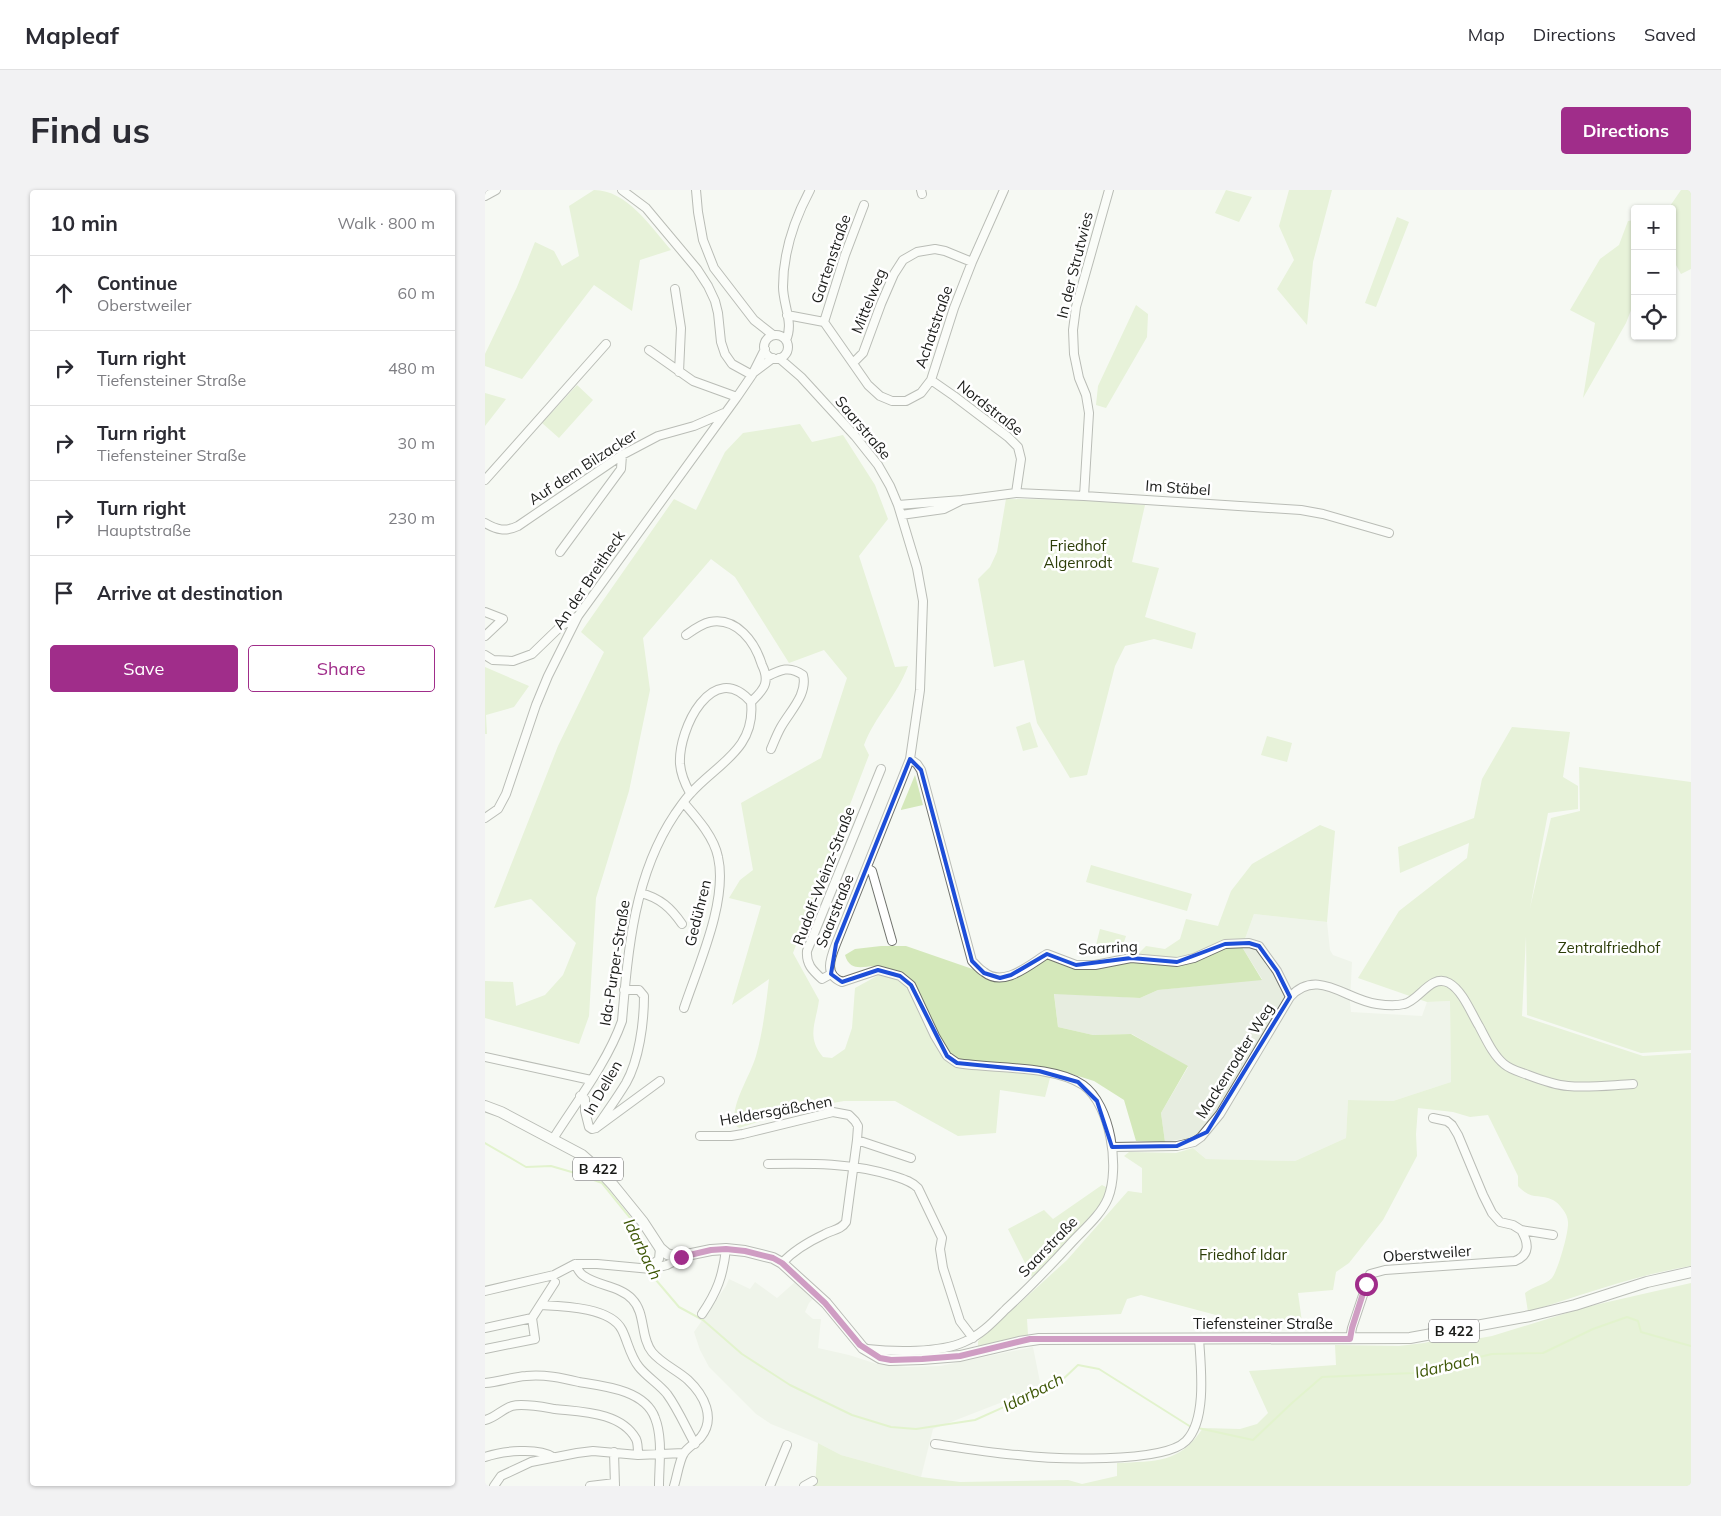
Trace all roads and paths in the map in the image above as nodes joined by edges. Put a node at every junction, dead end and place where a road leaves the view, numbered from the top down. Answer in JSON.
{"nodes":[{"id":1,"x":496,"y":190,"type":"edge"},
{"id":2,"x":622,"y":190,"type":"edge"},
{"id":3,"x":697,"y":190,"type":"edge"},
{"id":4,"x":810,"y":190,"type":"edge"},
{"id":5,"x":1004,"y":190,"type":"edge"},
{"id":6,"x":1109,"y":190,"type":"edge"},
{"id":7,"x":485,"y":196,"type":"edge"},
{"id":8,"x":865,"y":206,"type":"dead end"},
{"id":9,"x":972,"y":262,"type":"junction"},
{"id":10,"x":675,"y":289,"type":"dead end"},
{"id":11,"x":787,"y":315,"type":"junction"},
{"id":12,"x":754,"y":320,"type":"junction"},
{"id":13,"x":824,"y":322,"type":"junction"},
{"id":14,"x":780,"y":337,"type":"junction"},
{"id":15,"x":606,"y":344,"type":"dead end"},
{"id":16,"x":765,"y":346,"type":"junction"},
{"id":17,"x":649,"y":350,"type":"dead end"},
{"id":18,"x":787,"y":352,"type":"junction"},
{"id":19,"x":776,"y":358,"type":"junction"},
{"id":20,"x":853,"y":363,"type":"junction"},
{"id":21,"x":679,"y":372,"type":"junction"},
{"id":22,"x":752,"y":375,"type":"junction"},
{"id":23,"x":801,"y":377,"type":"junction"},
{"id":24,"x":931,"y":380,"type":"junction"},
{"id":25,"x":737,"y":397,"type":"junction"},
{"id":26,"x":725,"y":412,"type":"junction"},
{"id":27,"x":622,"y":455,"type":"junction"},
{"id":28,"x":485,"y":480,"type":"edge"},
{"id":29,"x":1016,"y":493,"type":"junction"},
{"id":30,"x":1084,"y":496,"type":"junction"},
{"id":31,"x":962,"y":500,"type":"junction"},
{"id":32,"x":898,"y":505,"type":"junction"},
{"id":33,"x":901,"y":516,"type":"junction"},
{"id":34,"x":485,"y":523,"type":"edge"},
{"id":35,"x":1389,"y":533,"type":"dead end"},
{"id":36,"x":560,"y":552,"type":"dead end"},
{"id":37,"x":485,"y":612,"type":"edge"},
{"id":38,"x":579,"y":616,"type":"junction"},
{"id":39,"x":686,"y":635,"type":"dead end"},
{"id":40,"x":485,"y":636,"type":"edge"},
{"id":41,"x":485,"y":655,"type":"edge"},
{"id":42,"x":766,"y":677,"type":"junction"},
{"id":43,"x":751,"y":702,"type":"junction"},
{"id":44,"x":771,"y":749,"type":"dead end"},
{"id":45,"x":910,"y":759,"type":"junction"},
{"id":46,"x":881,"y":769,"type":"dead end"},
{"id":47,"x":690,"y":793,"type":"junction"},
{"id":48,"x":684,"y":803,"type":"junction"},
{"id":49,"x":485,"y":818,"type":"edge"},
{"id":50,"x":867,"y":868,"type":"junction"},
{"id":51,"x":641,"y":893,"type":"junction"},
{"id":52,"x":682,"y":924,"type":"dead end"},
{"id":53,"x":892,"y":941,"type":"dead end"},
{"id":54,"x":831,"y":974,"type":"junction"},
{"id":55,"x":624,"y":990,"type":"junction"},
{"id":56,"x":1290,"y":997,"type":"junction"},
{"id":57,"x":684,"y":1008,"type":"dead end"},
{"id":58,"x":485,"y":1057,"type":"edge"},
{"id":59,"x":591,"y":1080,"type":"junction"},
{"id":60,"x":661,"y":1081,"type":"dead end"},
{"id":61,"x":1633,"y":1084,"type":"dead end"},
{"id":62,"x":580,"y":1096,"type":"junction"},
{"id":63,"x":485,"y":1106,"type":"edge"},
{"id":64,"x":1433,"y":1118,"type":"dead end"},
{"id":65,"x":596,"y":1128,"type":"junction"},
{"id":66,"x":700,"y":1136,"type":"dead end"},
{"id":67,"x":553,"y":1139,"type":"junction"},
{"id":68,"x":857,"y":1140,"type":"junction"},
{"id":69,"x":1112,"y":1147,"type":"junction"},
{"id":70,"x":911,"y":1158,"type":"dead end"},
{"id":71,"x":768,"y":1164,"type":"dead end"},
{"id":72,"x":853,"y":1167,"type":"junction"},
{"id":73,"x":1521,"y":1230,"type":"junction"},
{"id":74,"x":1553,"y":1235,"type":"dead end"},
{"id":75,"x":660,"y":1248,"type":"junction"},
{"id":76,"x":726,"y":1249,"type":"junction"},
{"id":77,"x":685,"y":1256,"type":"junction"},
{"id":78,"x":660,"y":1263,"type":"junction"},
{"id":79,"x":782,"y":1263,"type":"junction"},
{"id":80,"x":572,"y":1265,"type":"junction"},
{"id":81,"x":1691,"y":1272,"type":"edge"},
{"id":82,"x":555,"y":1282,"type":"dead end"},
{"id":83,"x":485,"y":1291,"type":"edge"},
{"id":84,"x":541,"y":1305,"type":"junction"},
{"id":85,"x":702,"y":1314,"type":"dead end"},
{"id":86,"x":532,"y":1318,"type":"junction"},
{"id":87,"x":485,"y":1328,"type":"edge"},
{"id":88,"x":973,"y":1338,"type":"junction"},
{"id":89,"x":1199,"y":1339,"type":"junction"},
{"id":90,"x":1350,"y":1339,"type":"junction"},
{"id":91,"x":863,"y":1348,"type":"junction"},
{"id":92,"x":485,"y":1349,"type":"edge"},
{"id":93,"x":485,"y":1383,"type":"edge"},
{"id":94,"x":485,"y":1420,"type":"edge"},
{"id":95,"x":695,"y":1444,"type":"junction"},
{"id":96,"x":935,"y":1444,"type":"dead end"},
{"id":97,"x":787,"y":1445,"type":"dead end"},
{"id":98,"x":613,"y":1452,"type":"junction"},
{"id":99,"x":684,"y":1453,"type":"junction"},
{"id":100,"x":659,"y":1454,"type":"junction"},
{"id":101,"x":639,"y":1455,"type":"junction"},
{"id":102,"x":485,"y":1457,"type":"edge"},
{"id":103,"x":553,"y":1457,"type":"junction"},
{"id":104,"x":813,"y":1480,"type":"dead end"},
{"id":105,"x":615,"y":1484,"type":"edge"},
{"id":106,"x":494,"y":1486,"type":"edge"},
{"id":107,"x":594,"y":1486,"type":"edge"},
{"id":108,"x":659,"y":1486,"type":"edge"},
{"id":109,"x":674,"y":1486,"type":"edge"},
{"id":110,"x":770,"y":1486,"type":"edge"},
{"id":111,"x":804,"y":1486,"type":"edge"}],
"edges":[{"from":1,"to":7,"type":"street"},
{"from":2,"to":22,"type":"street"},
{"from":3,"to":12,"type":"street"},
{"from":4,"to":11,"type":"street"},
{"from":5,"to":9,"type":"street","name":"Achatstraße"},
{"from":6,"to":30,"type":"street","name":"In der Strutwies"},
{"from":8,"to":13,"type":"street","name":"Gartenstraße"},
{"from":9,"to":20,"type":"street","name":"Mittelweg"},
{"from":9,"to":24,"type":"street","name":"Achatstraße"},
{"from":10,"to":21,"type":"street"},
{"from":11,"to":13,"type":"street"},
{"from":11,"to":14,"type":"street"},
{"from":12,"to":14,"type":"street"},
{"from":12,"to":16,"type":"street"},
{"from":13,"to":20,"type":"street","name":"Achatstraße"},
{"from":14,"to":16,"type":"street"},
{"from":14,"to":18,"type":"street"},
{"from":15,"to":28,"type":"street"},
{"from":16,"to":19,"type":"street"},
{"from":16,"to":22,"type":"street","name":"An der Breitheck"},
{"from":17,"to":21,"type":"street"},
{"from":18,"to":19,"type":"street"},
{"from":18,"to":23,"type":"street","name":"Saarstraße"},
{"from":19,"to":22,"type":"street","name":"An der Breitheck"},
{"from":19,"to":23,"type":"street","name":"Saarstraße"},
{"from":20,"to":24,"type":"street","name":"Achatstraße"},
{"from":21,"to":25,"type":"street"},
{"from":22,"to":25,"type":"street","name":"An der Breitheck"},
{"from":23,"to":32,"type":"street","name":"Saarstraße"},
{"from":24,"to":29,"type":"street","name":"Nordstraße"},
{"from":25,"to":26,"type":"street","name":"An der Breitheck"},
{"from":26,"to":27,"type":"street","name":"Auf dem Bilzacker"},
{"from":26,"to":38,"type":"street","name":"An der Breitheck"},
{"from":27,"to":34,"type":"street","name":"Auf dem Bilzacker"},
{"from":27,"to":36,"type":"street"},
{"from":29,"to":30,"type":"street","name":"Im Stäbel"},
{"from":29,"to":31,"type":"street","name":"Im Stäbel"},
{"from":30,"to":35,"type":"street","name":"Im Stäbel"},
{"from":31,"to":32,"type":"street","name":"Im Stäbel"},
{"from":31,"to":33,"type":"street","name":"Im Stäbel"},
{"from":32,"to":33,"type":"street","name":"Saarstraße"},
{"from":33,"to":45,"type":"street","name":"Saarstraße"},
{"from":37,"to":40,"type":"street"},
{"from":38,"to":41,"type":"street"},
{"from":38,"to":49,"type":"street","name":"An der Breitheck"},
{"from":39,"to":42,"type":"street"},
{"from":42,"to":43,"type":"street"},
{"from":42,"to":44,"type":"street"},
{"from":43,"to":47,"type":"street","name":"Ida-Purper-Straße"},
{"from":43,"to":47,"type":"street"},
{"from":45,"to":50,"type":"street","name":"Saarstraße"},
{"from":45,"to":56,"type":"street","name":"Saarring"},
{"from":46,"to":54,"type":"street","name":"Rudolf-Weinz-Straße"},
{"from":47,"to":48,"type":"street","name":"Ida-Purper-Straße"},
{"from":48,"to":51,"type":"street","name":"Ida-Purper-Straße"},
{"from":48,"to":57,"type":"street","name":"Gedühren"},
{"from":50,"to":53,"type":"street"},
{"from":50,"to":54,"type":"street","name":"Saarstraße"},
{"from":51,"to":52,"type":"street","name":"Ida-Purper-Straße"},
{"from":51,"to":55,"type":"street","name":"Ida-Purper-Straße"},
{"from":54,"to":69,"type":"street","name":"Saarstraße"},
{"from":55,"to":59,"type":"street","name":"Ida-Purper-Straße"},
{"from":55,"to":65,"type":"street","name":"In Dellen"},
{"from":56,"to":61,"type":"street"},
{"from":56,"to":69,"type":"street","name":"Mackenrodter Weg"},
{"from":58,"to":59,"type":"street"},
{"from":59,"to":62,"type":"street","name":"Ida-Purper-Straße"},
{"from":60,"to":65,"type":"street"},
{"from":62,"to":65,"type":"street"},
{"from":62,"to":67,"type":"street","name":"Ida-Purper-Straße"},
{"from":63,"to":67,"type":"main road","number":"B 422"},
{"from":64,"to":73,"type":"street"},
{"from":66,"to":68,"type":"street","name":"Heldersgäßchen"},
{"from":67,"to":75,"type":"main road","number":"B 422"},
{"from":68,"to":70,"type":"street"},
{"from":68,"to":72,"type":"street","name":"Heldersgäßchen"},
{"from":69,"to":88,"type":"street","name":"Saarstraße"},
{"from":71,"to":72,"type":"street"},
{"from":72,"to":79,"type":"street","name":"Heldersgäßchen"},
{"from":72,"to":88,"type":"street"},
{"from":73,"to":74,"type":"street"},
{"from":73,"to":90,"type":"street","name":"Oberstweiler"},
{"from":75,"to":77,"type":"main road","number":"B 422"},
{"from":75,"to":78,"type":"street"},
{"from":76,"to":77,"type":"main road","number":"B 422"},
{"from":76,"to":79,"type":"main road","number":"B 422"},
{"from":76,"to":85,"type":"street"},
{"from":77,"to":78,"type":"street"},
{"from":78,"to":80,"type":"street"},
{"from":79,"to":91,"type":"main road","number":"B 422"},
{"from":80,"to":83,"type":"street"},
{"from":80,"to":95,"type":"street"},
{"from":81,"to":90,"type":"main road","name":"Tiefensteiner Straße","number":"B 422"},
{"from":82,"to":84,"type":"street"},
{"from":84,"to":86,"type":"street"},
{"from":84,"to":95,"type":"street"},
{"from":86,"to":87,"type":"street"},
{"from":86,"to":92,"type":"street"},
{"from":88,"to":91,"type":"street","name":"Saarstraße"},
{"from":89,"to":90,"type":"main road","name":"Tiefensteiner Straße","number":"B 422"},
{"from":89,"to":91,"type":"main road","name":"Tiefensteiner Straße","number":"B 422"},
{"from":89,"to":96,"type":"street"},
{"from":93,"to":100,"type":"street"},
{"from":94,"to":101,"type":"street"},
{"from":95,"to":99,"type":"street"},
{"from":97,"to":110,"type":"street"},
{"from":98,"to":101,"type":"street"},
{"from":98,"to":103,"type":"street"},
{"from":98,"to":105,"type":"street"},
{"from":99,"to":100,"type":"street"},
{"from":99,"to":109,"type":"street"},
{"from":100,"to":101,"type":"street"},
{"from":100,"to":108,"type":"street"},
{"from":102,"to":103,"type":"street"},
{"from":103,"to":106,"type":"street"},
{"from":104,"to":111,"type":"street"},
{"from":105,"to":107,"type":"street"}]}
